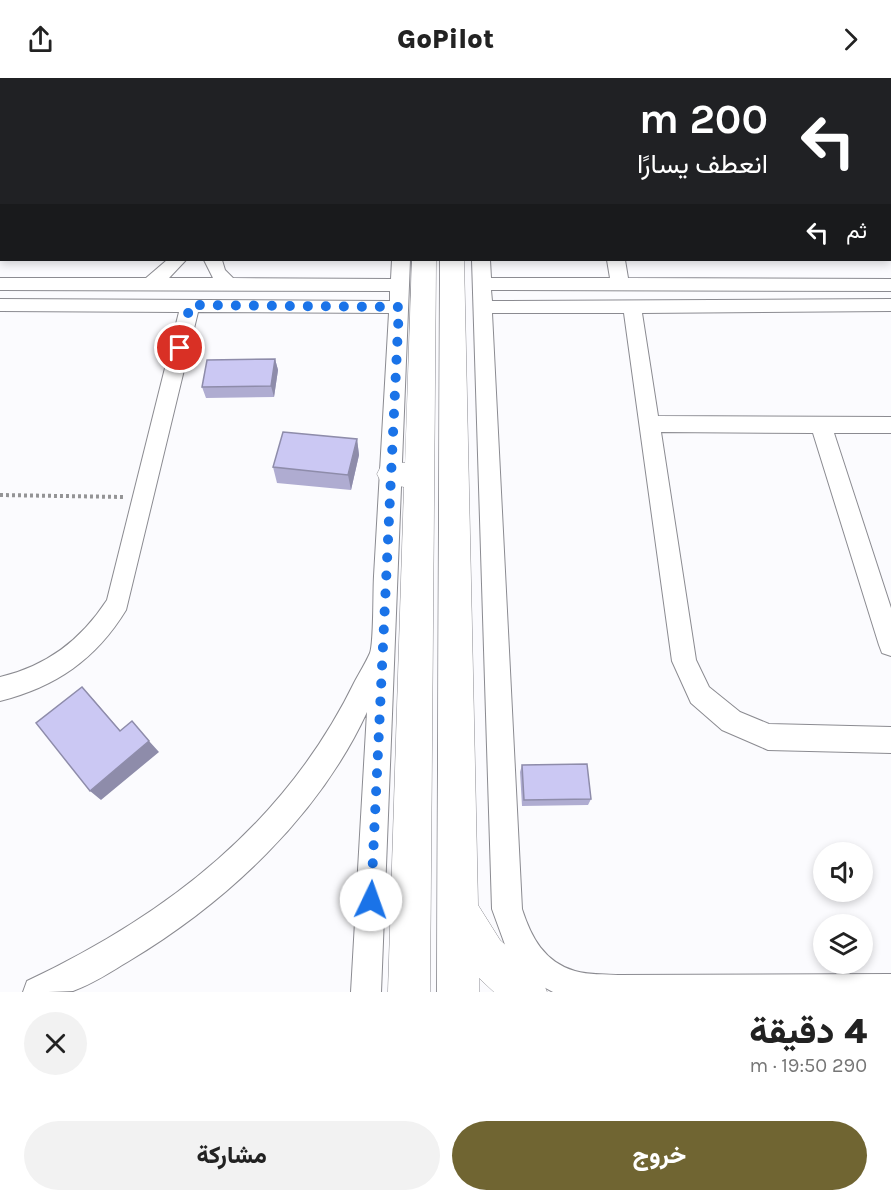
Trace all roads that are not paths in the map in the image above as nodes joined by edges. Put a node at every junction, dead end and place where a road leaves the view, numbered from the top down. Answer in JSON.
{"nodes":[{"id":1,"x":176,"y":261,"type":"edge"},
{"id":2,"x":213,"y":261,"type":"edge"},
{"id":3,"x":401,"y":261,"type":"edge"},
{"id":4,"x":424,"y":261,"type":"edge"},
{"id":5,"x":452,"y":261,"type":"edge"},
{"id":6,"x":481,"y":261,"type":"edge"},
{"id":7,"x":615,"y":261,"type":"edge"},
{"id":8,"x":227,"y":283,"type":"junction"},
{"id":9,"x":0,"y":284,"type":"edge"},
{"id":10,"x":151,"y":284,"type":"junction"},
{"id":11,"x":620,"y":284,"type":"junction"},
{"id":12,"x":891,"y":285,"type":"edge"},
{"id":13,"x":483,"y":295,"type":"junction"},
{"id":14,"x":400,"y":296,"type":"junction"},
{"id":15,"x":190,"y":305,"type":"junction"},
{"id":16,"x":891,"y":305,"type":"edge"},
{"id":17,"x":632,"y":306,"type":"junction"},
{"id":18,"x":4,"y":308,"type":"edge"},
{"id":19,"x":649,"y":424,"type":"junction"},
{"id":20,"x":821,"y":425,"type":"junction"},
{"id":21,"x":891,"y":425,"type":"edge"},
{"id":22,"x":406,"y":475,"type":"junction"},
{"id":23,"x":891,"y":645,"type":"edge"},
{"id":24,"x":384,"y":646,"type":"junction"},
{"id":25,"x":0,"y":689,"type":"edge"},
{"id":26,"x":891,"y":740,"type":"edge"},
{"id":27,"x":457,"y":908,"type":"junction"},
{"id":28,"x":891,"y":989,"type":"edge"},
{"id":29,"x":38,"y":992,"type":"edge"},
{"id":30,"x":366,"y":992,"type":"edge"},
{"id":31,"x":409,"y":992,"type":"edge"},
{"id":32,"x":458,"y":992,"type":"edge"},
{"id":33,"x":526,"y":992,"type":"edge"}],
"edges":[{"from":1,"to":10,"type":"street"},
{"from":2,"to":8,"type":"street"},
{"from":3,"to":14,"type":"street"},
{"from":4,"to":22,"type":"street"},
{"from":5,"to":27,"type":"street"},
{"from":6,"to":13,"type":"street"},
{"from":7,"to":11,"type":"street"},
{"from":8,"to":10,"type":"street"},
{"from":8,"to":14,"type":"street"},
{"from":9,"to":10,"type":"street"},
{"from":11,"to":12,"type":"street"},
{"from":11,"to":13,"type":"street"},
{"from":13,"to":17,"type":"street"},
{"from":13,"to":28,"type":"street"},
{"from":14,"to":15,"type":"street"},
{"from":14,"to":22,"type":"street"},
{"from":15,"to":18,"type":"street"},
{"from":15,"to":25,"type":"street"},
{"from":16,"to":17,"type":"street"},
{"from":17,"to":19,"type":"street"},
{"from":19,"to":20,"type":"street"},
{"from":19,"to":26,"type":"street"},
{"from":20,"to":21,"type":"street"},
{"from":20,"to":23,"type":"street"},
{"from":22,"to":24,"type":"street"},
{"from":22,"to":31,"type":"street"},
{"from":24,"to":29,"type":"street"},
{"from":24,"to":30,"type":"street"},
{"from":27,"to":32,"type":"street"},
{"from":27,"to":33,"type":"street"}]}
